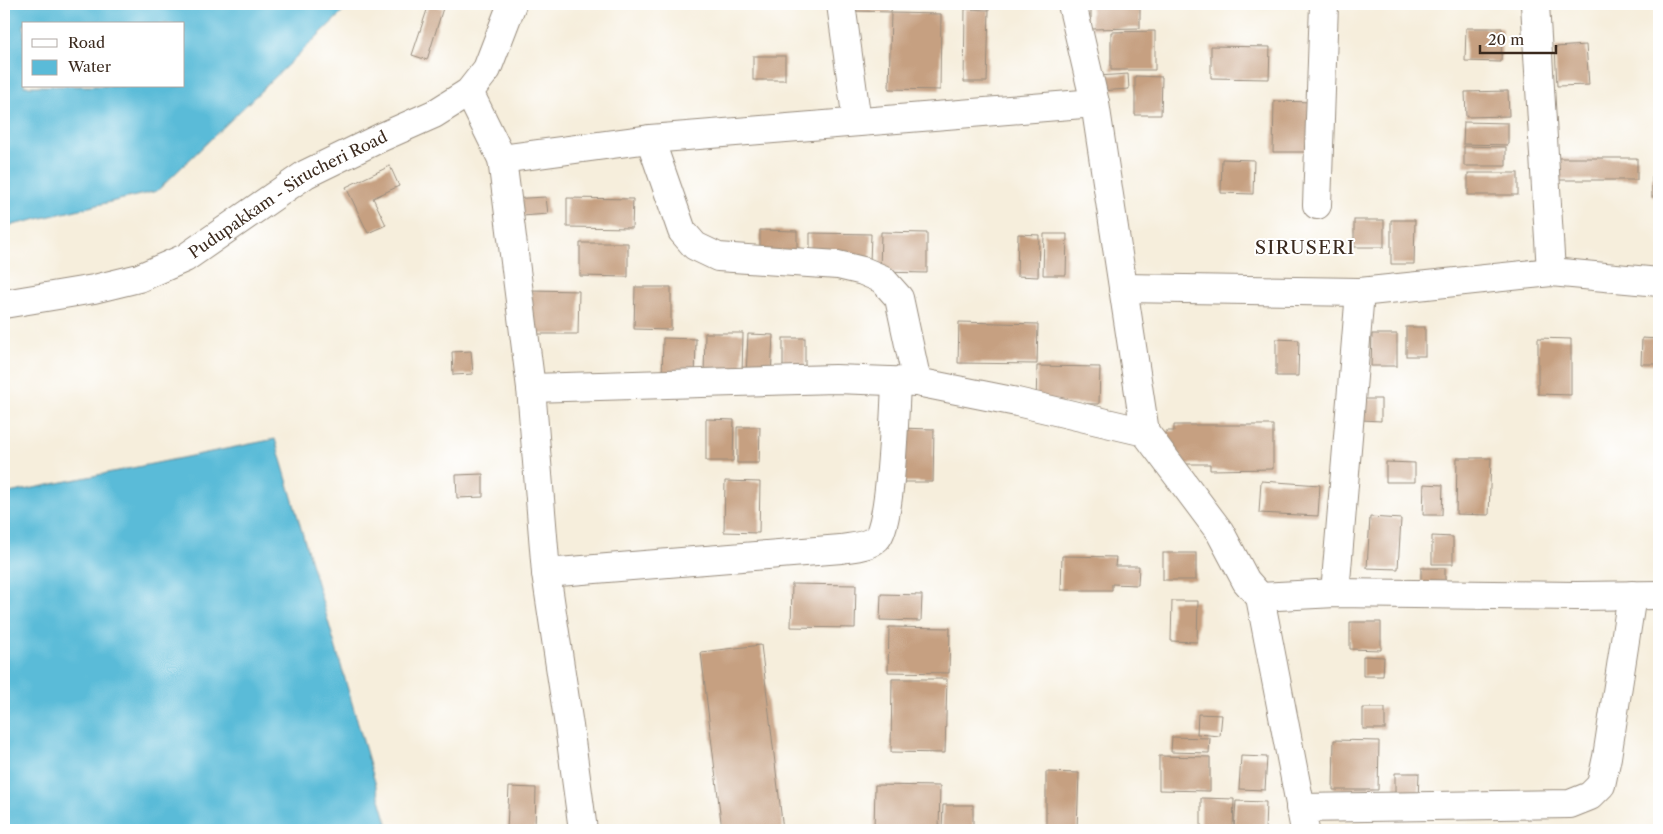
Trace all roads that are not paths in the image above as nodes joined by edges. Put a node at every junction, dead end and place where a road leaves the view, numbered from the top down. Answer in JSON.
{"nodes":[{"id":1,"x":512,"y":4,"type":"edge"},
{"id":2,"x":841,"y":4,"type":"edge"},
{"id":3,"x":1072,"y":4,"type":"edge"},
{"id":4,"x":1324,"y":4,"type":"edge"},
{"id":5,"x":1535,"y":4,"type":"edge"},
{"id":6,"x":469,"y":92,"type":"junction"},
{"id":7,"x":1096,"y":103,"type":"junction"},
{"id":8,"x":857,"y":122,"type":"junction"},
{"id":9,"x":650,"y":139,"type":"junction"},
{"id":10,"x":502,"y":159,"type":"junction"},
{"id":11,"x":1317,"y":205,"type":"dead end"},
{"id":12,"x":1551,"y":272,"type":"junction"},
{"id":13,"x":1659,"y":282,"type":"edge"},
{"id":14,"x":1123,"y":288,"type":"junction"},
{"id":15,"x":1360,"y":292,"type":"junction"},
{"id":16,"x":4,"y":304,"type":"edge"},
{"id":17,"x":906,"y":382,"type":"junction"},
{"id":18,"x":531,"y":388,"type":"junction"},
{"id":19,"x":1145,"y":432,"type":"junction"},
{"id":20,"x":546,"y":573,"type":"junction"},
{"id":21,"x":1335,"y":593,"type":"junction"},
{"id":22,"x":1659,"y":595,"type":"edge"},
{"id":23,"x":1632,"y":596,"type":"junction"},
{"id":24,"x":1260,"y":597,"type":"junction"},
{"id":25,"x":1302,"y":819,"type":"edge"},
{"id":26,"x":583,"y":830,"type":"edge"}],
"edges":[{"from":1,"to":6,"type":"street","name":"Pudupakkam - Sirucheri Road"},
{"from":2,"to":8,"type":"street"},
{"from":3,"to":7,"type":"street"},
{"from":4,"to":11,"type":"street"},
{"from":5,"to":12,"type":"street"},
{"from":6,"to":10,"type":"street"},
{"from":6,"to":16,"type":"street","name":"Pudupakkam - Sirucheri Road"},
{"from":7,"to":8,"type":"street"},
{"from":7,"to":14,"type":"street"},
{"from":8,"to":9,"type":"street"},
{"from":9,"to":10,"type":"street"},
{"from":9,"to":17,"type":"street"},
{"from":10,"to":18,"type":"street"},
{"from":12,"to":13,"type":"street"},
{"from":12,"to":15,"type":"street"},
{"from":14,"to":15,"type":"street"},
{"from":14,"to":19,"type":"street"},
{"from":15,"to":21,"type":"street"},
{"from":17,"to":18,"type":"street"},
{"from":17,"to":19,"type":"street"},
{"from":17,"to":20,"type":"street"},
{"from":18,"to":20,"type":"street"},
{"from":19,"to":24,"type":"street"},
{"from":20,"to":26,"type":"street"},
{"from":21,"to":23,"type":"street"},
{"from":21,"to":24,"type":"street"},
{"from":22,"to":23,"type":"street"},
{"from":23,"to":25,"type":"street"},
{"from":24,"to":25,"type":"street"}]}
